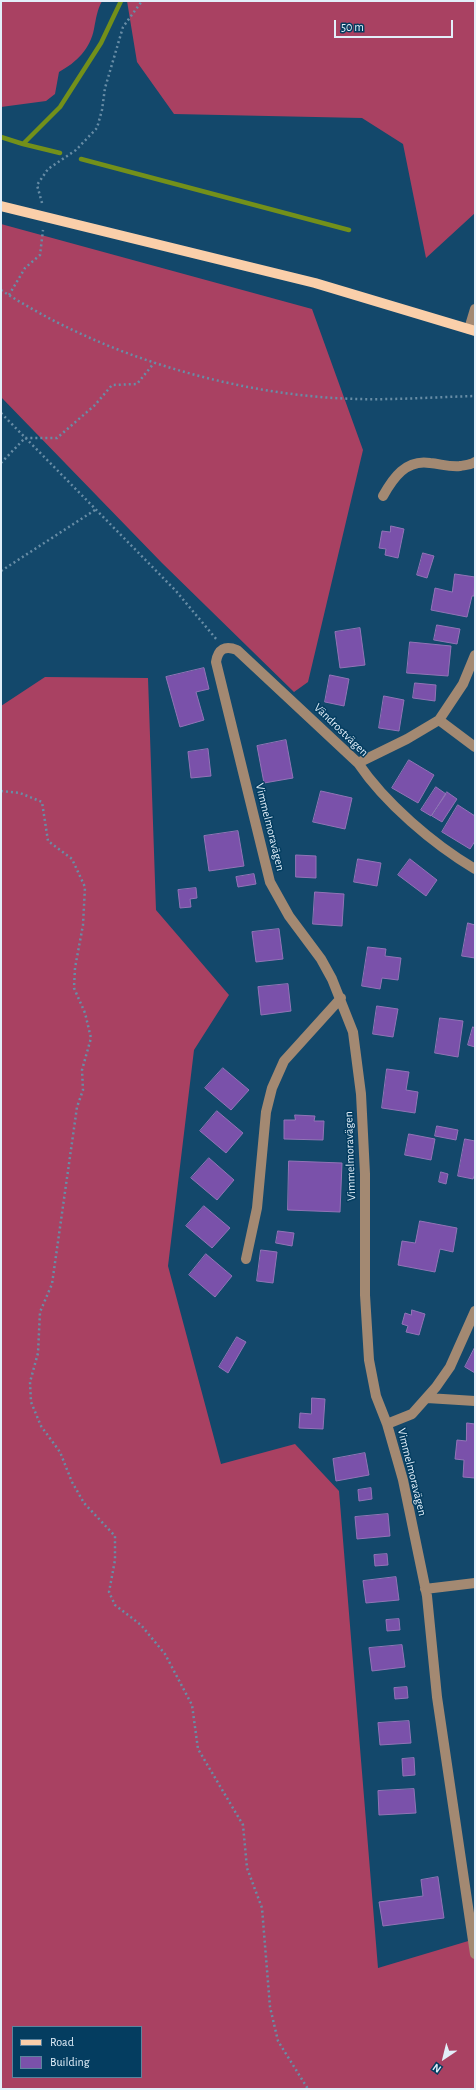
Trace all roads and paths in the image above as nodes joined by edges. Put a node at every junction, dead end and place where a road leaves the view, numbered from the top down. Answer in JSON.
{"nodes":[{"id":1,"x":142,"y":1,"type":"edge"},
{"id":2,"x":1,"y":206,"type":"edge"},
{"id":3,"x":45,"y":216,"type":"junction"},
{"id":4,"x":1,"y":290,"type":"edge"},
{"id":5,"x":9,"y":295,"type":"junction"},
{"id":6,"x":475,"y":309,"type":"edge"},
{"id":7,"x":472,"y":330,"type":"edge"},
{"id":8,"x":154,"y":363,"type":"junction"},
{"id":9,"x":475,"y":396,"type":"edge"},
{"id":10,"x":1,"y":413,"type":"edge"},
{"id":11,"x":25,"y":438,"type":"junction"},
{"id":12,"x":475,"y":462,"type":"edge"},
{"id":13,"x":1,"y":463,"type":"edge"},
{"id":14,"x":383,"y":496,"type":"dead end"},
{"id":15,"x":95,"y":510,"type":"junction"},
{"id":16,"x":1,"y":571,"type":"edge"},
{"id":17,"x":222,"y":649,"type":"junction"},
{"id":18,"x":475,"y":655,"type":"edge"},
{"id":19,"x":439,"y":720,"type":"junction"},
{"id":20,"x":475,"y":747,"type":"edge"},
{"id":21,"x":358,"y":763,"type":"junction"},
{"id":22,"x":1,"y":791,"type":"edge"},
{"id":23,"x":475,"y":869,"type":"edge"},
{"id":24,"x":341,"y":998,"type":"junction"},
{"id":25,"x":246,"y":1260,"type":"dead end"},
{"id":26,"x":475,"y":1311,"type":"edge"},
{"id":27,"x":427,"y":1398,"type":"junction"},
{"id":28,"x":475,"y":1401,"type":"edge"},
{"id":29,"x":387,"y":1424,"type":"junction"},
{"id":30,"x":475,"y":1583,"type":"edge"},
{"id":31,"x":425,"y":1589,"type":"junction"},
{"id":32,"x":475,"y":1954,"type":"edge"},
{"id":33,"x":308,"y":2089,"type":"edge"}],
"edges":[{"from":1,"to":3,"type":"path"},
{"from":2,"to":3,"type":"main road"},
{"from":3,"to":5,"type":"path"},
{"from":3,"to":7,"type":"main road"},
{"from":4,"to":5,"type":"path"},
{"from":5,"to":8,"type":"path"},
{"from":6,"to":7,"type":"street"},
{"from":8,"to":9,"type":"path"},
{"from":8,"to":11,"type":"path"},
{"from":10,"to":11,"type":"path"},
{"from":11,"to":13,"type":"path"},
{"from":11,"to":15,"type":"path"},
{"from":12,"to":14,"type":"street"},
{"from":15,"to":16,"type":"path"},
{"from":15,"to":17,"type":"path"},
{"from":17,"to":21,"type":"street","name":"Vändrostvägen"},
{"from":17,"to":24,"type":"street","name":"Vimmelmoravägen"},
{"from":18,"to":19,"type":"street"},
{"from":19,"to":20,"type":"street"},
{"from":19,"to":21,"type":"street"},
{"from":21,"to":23,"type":"street","name":"Vändrostvägen"},
{"from":22,"to":33,"type":"path"},
{"from":24,"to":25,"type":"street"},
{"from":24,"to":29,"type":"street","name":"Vimmelmoravägen"},
{"from":26,"to":27,"type":"street"},
{"from":27,"to":28,"type":"street"},
{"from":27,"to":29,"type":"street"},
{"from":29,"to":31,"type":"street","name":"Vimmelmoravägen"},
{"from":30,"to":31,"type":"street"},
{"from":31,"to":32,"type":"street","name":"Vimmelmoravägen"}]}
